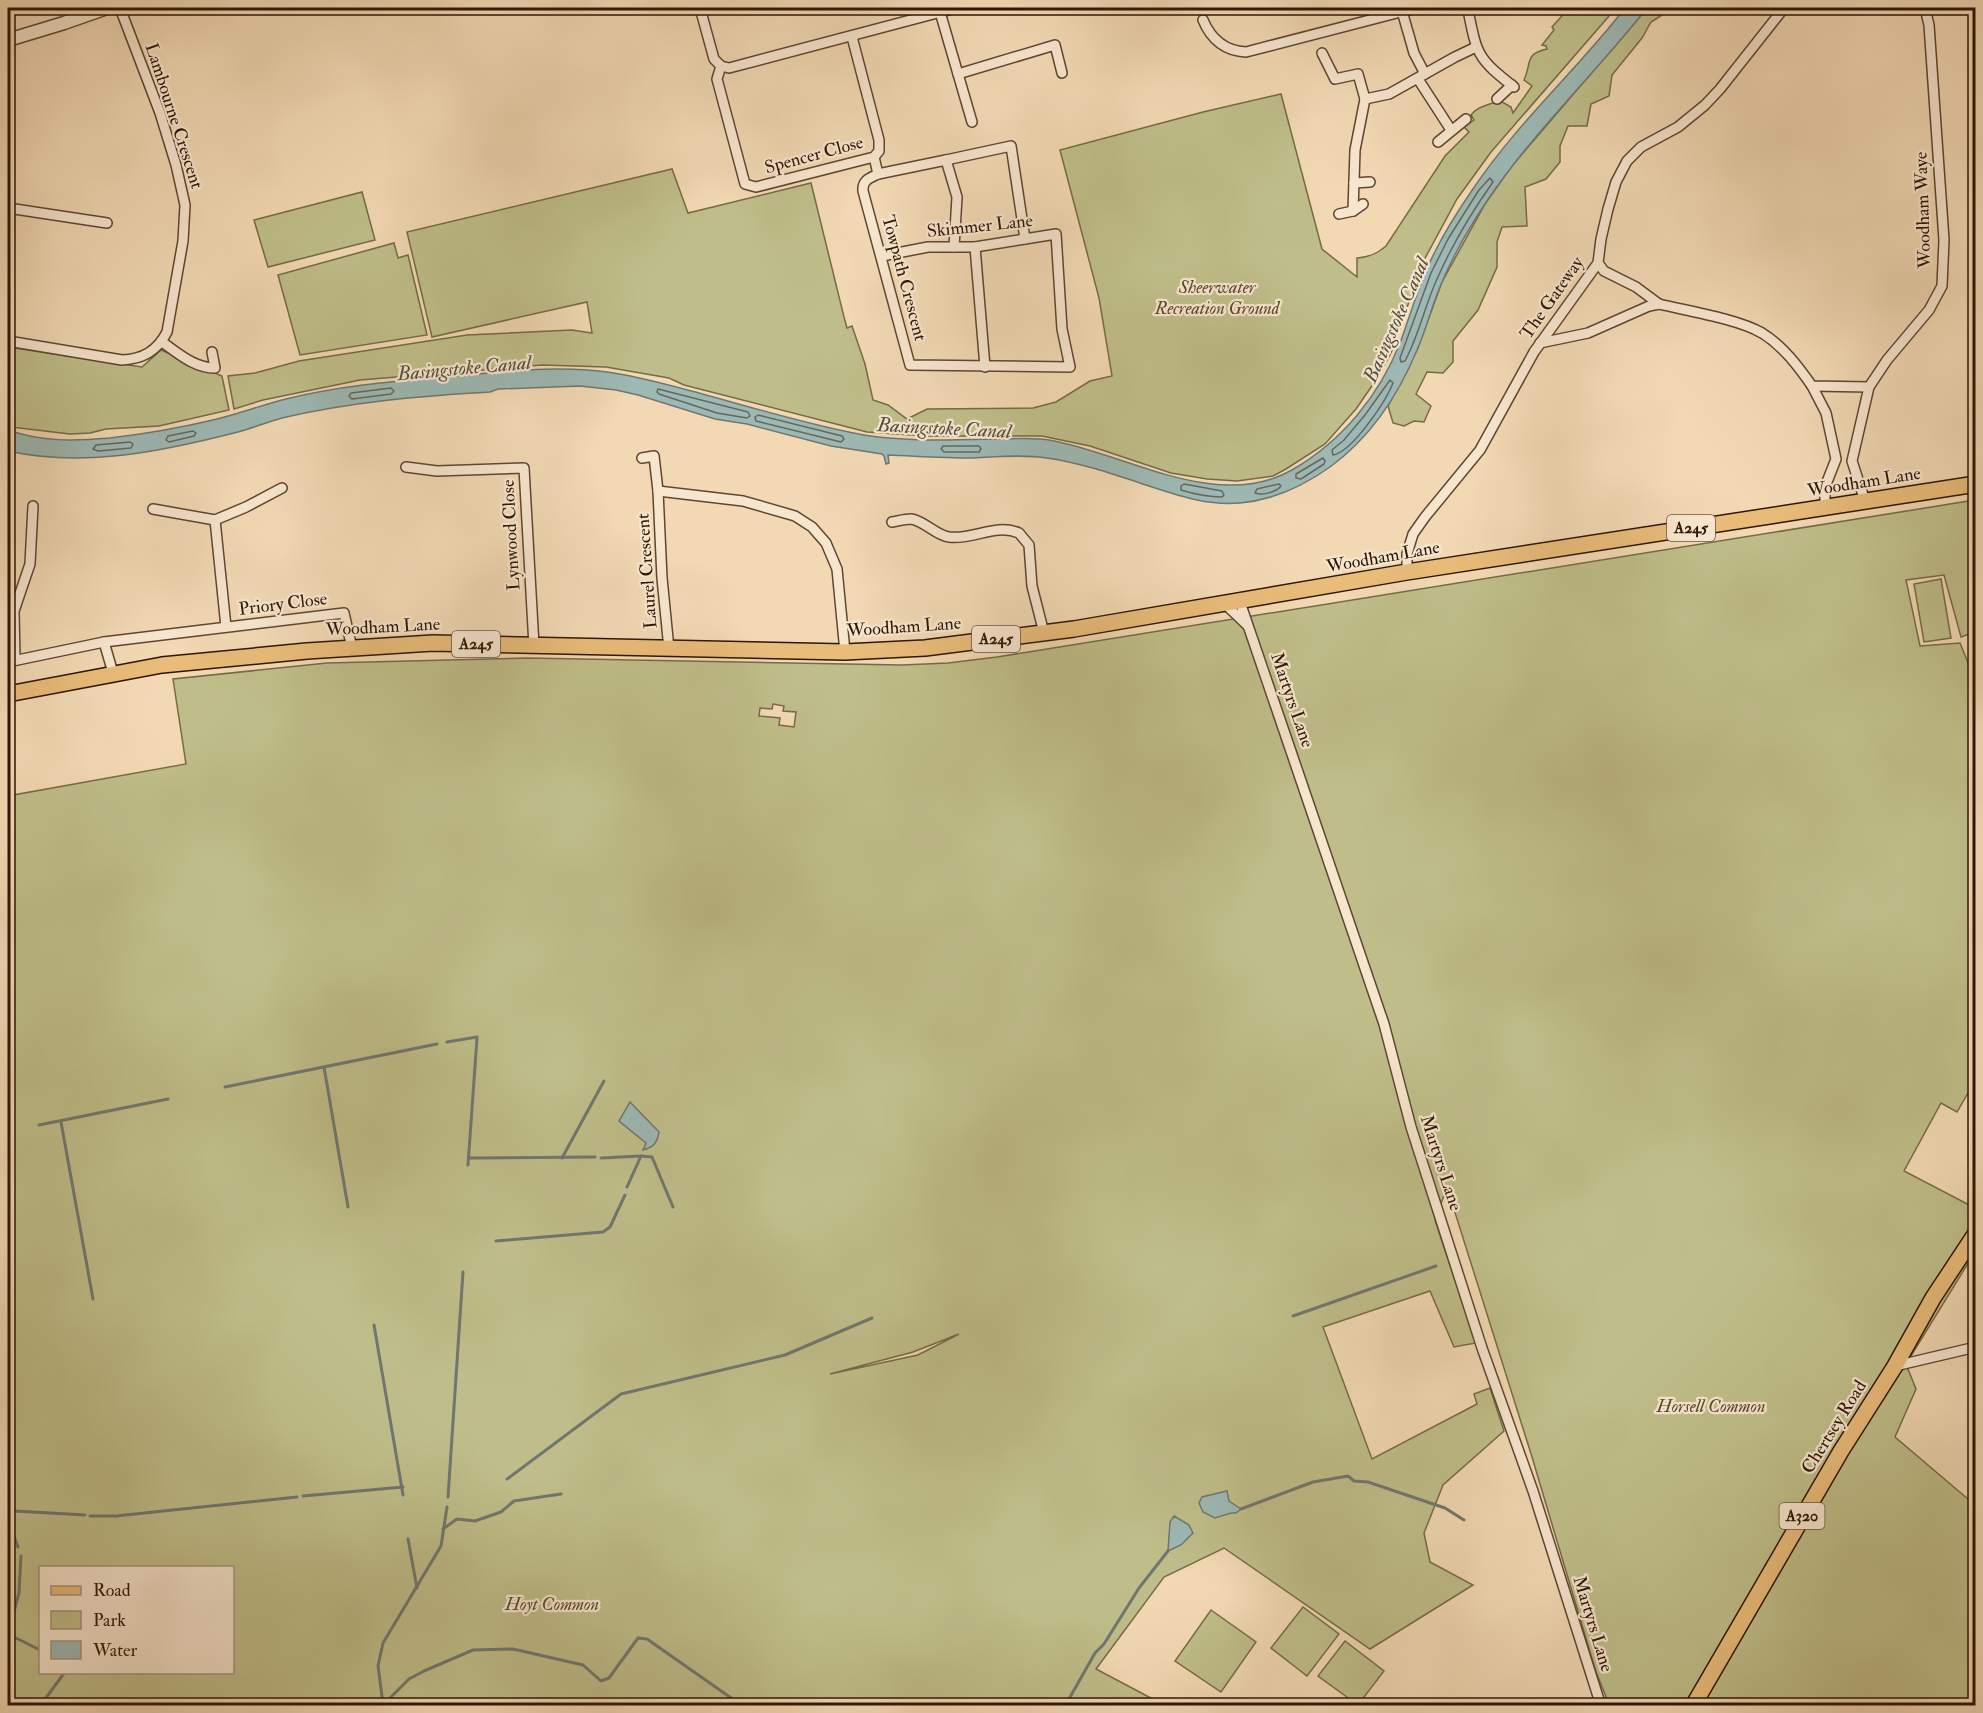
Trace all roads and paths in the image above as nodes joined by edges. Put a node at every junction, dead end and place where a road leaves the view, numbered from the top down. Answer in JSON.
{"nodes":[{"id":1,"x":107,"y":8,"type":"edge"},
{"id":2,"x":120,"y":8,"type":"edge"},
{"id":3,"x":700,"y":8,"type":"edge"},
{"id":4,"x":956,"y":8,"type":"edge"},
{"id":5,"x":1416,"y":8,"type":"edge"},
{"id":6,"x":1784,"y":8,"type":"edge"},
{"id":7,"x":1925,"y":8,"type":"edge"},
{"id":8,"x":1468,"y":10,"type":"dead end"},
{"id":9,"x":1402,"y":11,"type":"junction"},
{"id":10,"x":940,"y":12,"type":"junction"},
{"id":11,"x":1203,"y":20,"type":"dead end"},
{"id":12,"x":852,"y":37,"type":"junction"},
{"id":13,"x":8,"y":40,"type":"edge"},
{"id":14,"x":1476,"y":47,"type":"junction"},
{"id":15,"x":1322,"y":53,"type":"dead end"},
{"id":16,"x":721,"y":66,"type":"junction"},
{"id":17,"x":1062,"y":73,"type":"dead end"},
{"id":18,"x":958,"y":74,"type":"junction"},
{"id":19,"x":1421,"y":76,"type":"junction"},
{"id":20,"x":1365,"y":99,"type":"junction"},
{"id":21,"x":1497,"y":99,"type":"dead end"},
{"id":22,"x":1466,"y":119,"type":"dead end"},
{"id":23,"x":972,"y":122,"type":"dead end"},
{"id":24,"x":1451,"y":130,"type":"junction"},
{"id":25,"x":1438,"y":142,"type":"dead end"},
{"id":26,"x":874,"y":157,"type":"junction"},
{"id":27,"x":946,"y":159,"type":"junction"},
{"id":28,"x":878,"y":174,"type":"junction"},
{"id":29,"x":1370,"y":182,"type":"dead end"},
{"id":30,"x":1354,"y":183,"type":"junction"},
{"id":31,"x":1363,"y":204,"type":"dead end"},
{"id":32,"x":8,"y":208,"type":"edge"},
{"id":33,"x":1353,"y":211,"type":"junction"},
{"id":34,"x":1339,"y":214,"type":"dead end"},
{"id":35,"x":108,"y":223,"type":"dead end"},
{"id":36,"x":1025,"y":239,"type":"junction"},
{"id":37,"x":954,"y":247,"type":"junction"},
{"id":38,"x":975,"y":247,"type":"junction"},
{"id":39,"x":882,"y":256,"type":"junction"},
{"id":40,"x":1598,"y":263,"type":"junction"},
{"id":41,"x":1659,"y":304,"type":"junction"},
{"id":42,"x":8,"y":341,"type":"edge"},
{"id":43,"x":162,"y":342,"type":"junction"},
{"id":44,"x":1540,"y":343,"type":"junction"},
{"id":45,"x":212,"y":352,"type":"dead end"},
{"id":46,"x":985,"y":367,"type":"junction"},
{"id":47,"x":1070,"y":367,"type":"joint"},
{"id":48,"x":1812,"y":386,"type":"junction"},
{"id":49,"x":1869,"y":387,"type":"junction"},
{"id":50,"x":642,"y":458,"type":"dead end"},
{"id":51,"x":1836,"y":461,"type":"junction"},
{"id":52,"x":1852,"y":461,"type":"junction"},
{"id":53,"x":406,"y":467,"type":"dead end"},
{"id":54,"x":1976,"y":484,"type":"edge"},
{"id":55,"x":282,"y":488,"type":"dead end"},
{"id":56,"x":658,"y":491,"type":"junction"},
{"id":57,"x":1865,"y":501,"type":"junction"},
{"id":58,"x":33,"y":506,"type":"dead end"},
{"id":59,"x":1825,"y":507,"type":"junction"},
{"id":60,"x":153,"y":509,"type":"dead end"},
{"id":61,"x":215,"y":520,"type":"junction"},
{"id":62,"x":892,"y":522,"type":"dead end"},
{"id":63,"x":1407,"y":572,"type":"junction"},
{"id":64,"x":1233,"y":603,"type":"junction"},
{"id":65,"x":226,"y":627,"type":"junction"},
{"id":66,"x":1251,"y":629,"type":"junction"},
{"id":67,"x":1044,"y":633,"type":"junction"},
{"id":68,"x":104,"y":642,"type":"junction"},
{"id":69,"x":534,"y":646,"type":"junction"},
{"id":70,"x":352,"y":648,"type":"junction"},
{"id":71,"x":669,"y":649,"type":"junction"},
{"id":72,"x":845,"y":652,"type":"junction"},
{"id":73,"x":11,"y":661,"type":"edge"},
{"id":74,"x":112,"y":673,"type":"junction"},
{"id":75,"x":8,"y":694,"type":"edge"},
{"id":76,"x":1976,"y":1233,"type":"edge"},
{"id":77,"x":1976,"y":1347,"type":"edge"},
{"id":78,"x":1895,"y":1366,"type":"junction"},
{"id":79,"x":1601,"y":1706,"type":"edge"},
{"id":80,"x":1693,"y":1706,"type":"edge"}],
"edges":[{"from":1,"to":13,"type":"street"},
{"from":2,"to":43,"type":"street","name":"Lambourne Crescent"},
{"from":3,"to":16,"type":"street"},
{"from":4,"to":10,"type":"street"},
{"from":5,"to":9,"type":"street"},
{"from":6,"to":40,"type":"street","name":"The Gateway"},
{"from":7,"to":49,"type":"street","name":"Woodham Waye"},
{"from":8,"to":14,"type":"street"},
{"from":9,"to":11,"type":"street"},
{"from":9,"to":19,"type":"street"},
{"from":10,"to":12,"type":"street"},
{"from":10,"to":18,"type":"street"},
{"from":12,"to":16,"type":"street"},
{"from":12,"to":26,"type":"street","name":"Spencer Close"},
{"from":14,"to":19,"type":"street"},
{"from":14,"to":21,"type":"street"},
{"from":15,"to":20,"type":"street"},
{"from":16,"to":26,"type":"street","name":"Spencer Close"},
{"from":17,"to":18,"type":"street"},
{"from":18,"to":23,"type":"street"},
{"from":19,"to":20,"type":"street"},
{"from":19,"to":24,"type":"street"},
{"from":20,"to":30,"type":"street"},
{"from":22,"to":24,"type":"street"},
{"from":24,"to":25,"type":"street"},
{"from":26,"to":28,"type":"street"},
{"from":27,"to":28,"type":"street"},
{"from":27,"to":36,"type":"street"},
{"from":27,"to":37,"type":"street"},
{"from":28,"to":39,"type":"street","name":"Towpath Crescent"},
{"from":29,"to":30,"type":"street"},
{"from":30,"to":33,"type":"street"},
{"from":31,"to":33,"type":"street"},
{"from":32,"to":35,"type":"street"},
{"from":33,"to":34,"type":"street"},
{"from":36,"to":38,"type":"street","name":"Skimmer Lane"},
{"from":36,"to":47,"type":"street","name":"Skimmer Lane"},
{"from":37,"to":38,"type":"street","name":"Skimmer Lane"},
{"from":37,"to":39,"type":"street","name":"Skimmer Lane"},
{"from":38,"to":46,"type":"street"},
{"from":39,"to":46,"type":"street","name":"Towpath Crescent"},
{"from":40,"to":41,"type":"street"},
{"from":40,"to":44,"type":"street","name":"The Gateway"},
{"from":41,"to":44,"type":"street"},
{"from":41,"to":48,"type":"street"},
{"from":42,"to":43,"type":"street"},
{"from":43,"to":45,"type":"street"},
{"from":44,"to":63,"type":"street","name":"The Gateway"},
{"from":46,"to":47,"type":"street","name":"Towpath Crescent"},
{"from":48,"to":49,"type":"street"},
{"from":48,"to":51,"type":"street"},
{"from":49,"to":52,"type":"street","name":"Woodham Waye"},
{"from":50,"to":56,"type":"street","name":"Laurel Crescent"},
{"from":51,"to":52,"type":"street"},
{"from":51,"to":59,"type":"street"},
{"from":52,"to":57,"type":"street"},
{"from":53,"to":69,"type":"street","name":"Lynwood Close"},
{"from":54,"to":57,"type":"main road","name":"Woodham Lane","number":"A245"},
{"from":55,"to":61,"type":"street"},
{"from":56,"to":71,"type":"street","name":"Laurel Crescent"},
{"from":56,"to":72,"type":"street","name":"Laurel Crescent"},
{"from":57,"to":59,"type":"main road","name":"Woodham Lane","number":"A245"},
{"from":58,"to":73,"type":"street"},
{"from":59,"to":63,"type":"main road","name":"Woodham Lane","number":"A245"},
{"from":60,"to":61,"type":"street"},
{"from":61,"to":65,"type":"street","name":"Priory Close"},
{"from":62,"to":67,"type":"street"},
{"from":63,"to":64,"type":"main road","name":"Woodham Lane","number":"A245"},
{"from":64,"to":66,"type":"street","name":"Martyrs Lane"},
{"from":64,"to":66,"type":"street","name":"Martyrs Lane"},
{"from":64,"to":67,"type":"main road","name":"Woodham Lane","number":"A245"},
{"from":65,"to":68,"type":"street","name":"Priory Close"},
{"from":65,"to":70,"type":"street","name":"Priory Close"},
{"from":66,"to":79,"type":"street","name":"Martyrs Lane"},
{"from":67,"to":72,"type":"main road","name":"Woodham Lane","number":"A245"},
{"from":68,"to":73,"type":"street","name":"Priory Close"},
{"from":68,"to":74,"type":"street"},
{"from":69,"to":70,"type":"main road","name":"Woodham Lane","number":"A245"},
{"from":69,"to":71,"type":"main road","name":"Woodham Lane","number":"A245"},
{"from":70,"to":74,"type":"main road","name":"Woodham Lane","number":"A245"},
{"from":71,"to":72,"type":"main road","name":"Woodham Lane","number":"A245"},
{"from":74,"to":75,"type":"main road","name":"Woodham Lane","number":"A245"},
{"from":76,"to":78,"type":"main road","name":"Chertsey Road","number":"A320"},
{"from":77,"to":78,"type":"street"},
{"from":78,"to":80,"type":"main road","name":"Chertsey Road","number":"A320"}]}
